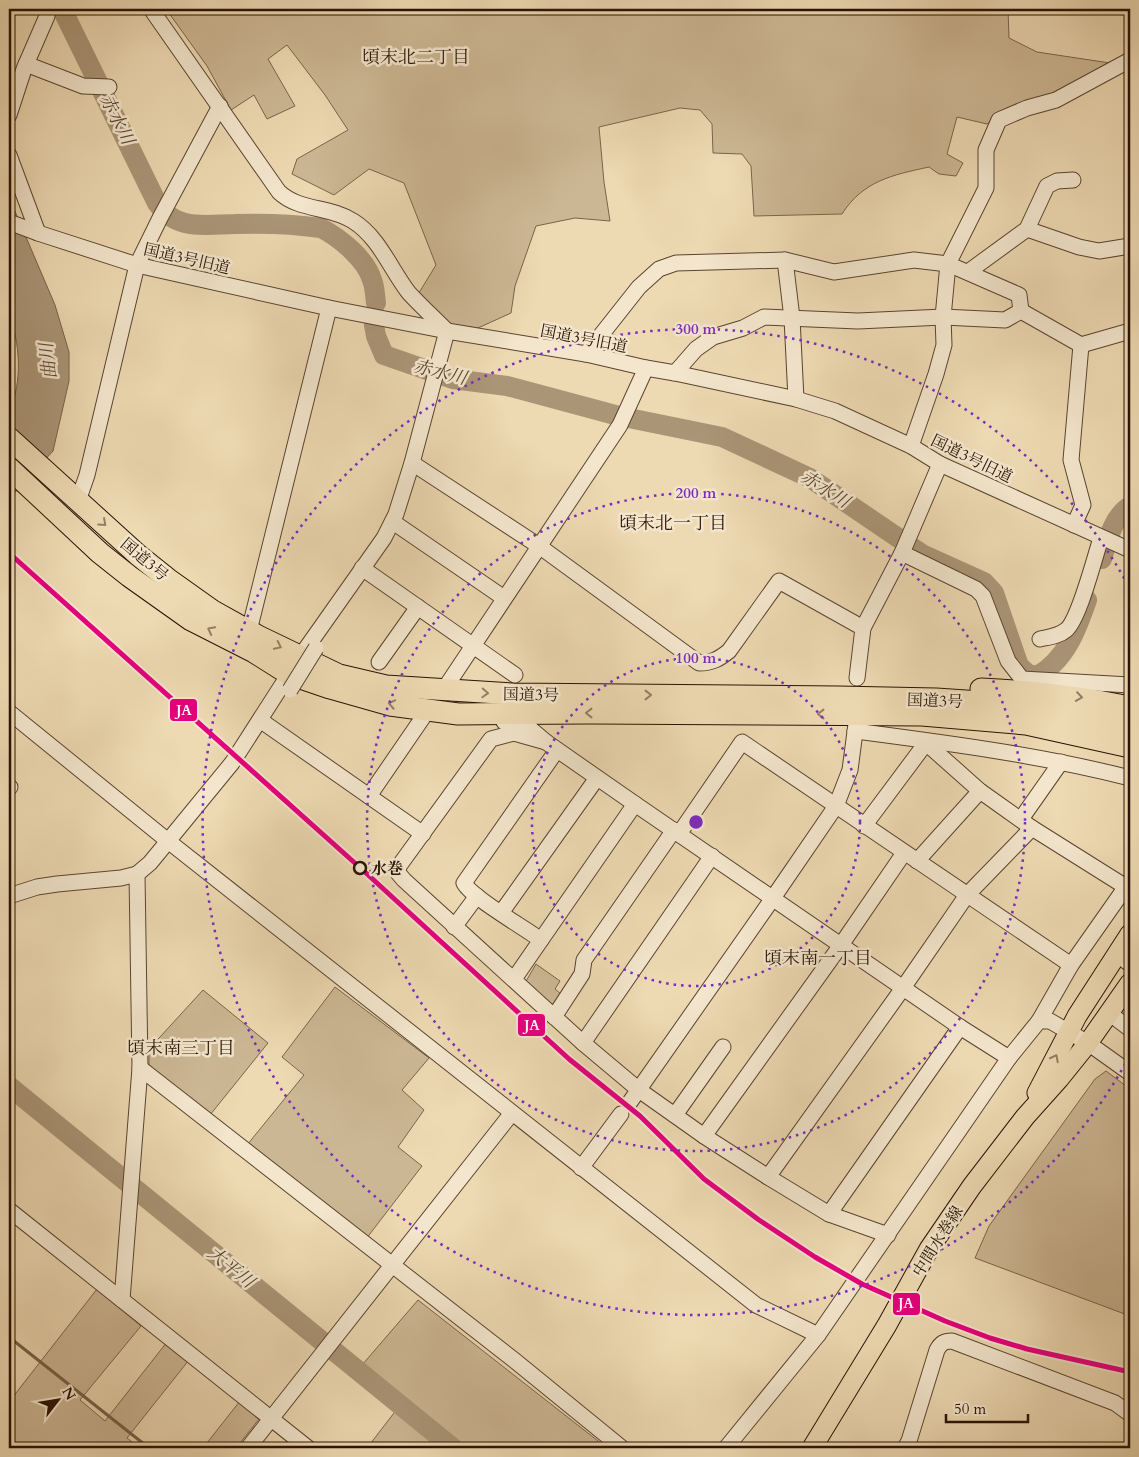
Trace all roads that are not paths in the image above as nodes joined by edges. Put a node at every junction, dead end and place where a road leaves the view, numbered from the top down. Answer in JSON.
{"nodes":[{"id":1,"x":152,"y":9,"type":"edge"},
{"id":2,"x":47,"y":16,"type":"dead end"},
{"id":3,"x":1130,"y":60,"type":"edge"},
{"id":4,"x":26,"y":64,"type":"junction"},
{"id":5,"x":109,"y":87,"type":"dead end"},
{"id":6,"x":220,"y":106,"type":"junction"},
{"id":7,"x":9,"y":115,"type":"edge"},
{"id":8,"x":9,"y":155,"type":"edge"},
{"id":9,"x":1073,"y":180,"type":"dead end"},
{"id":10,"x":9,"y":222,"type":"edge"},
{"id":11,"x":1027,"y":229,"type":"junction"},
{"id":12,"x":31,"y":231,"type":"junction"},
{"id":13,"x":1130,"y":246,"type":"edge"},
{"id":14,"x":785,"y":260,"type":"junction"},
{"id":15,"x":948,"y":264,"type":"junction"},
{"id":16,"x":137,"y":265,"type":"junction"},
{"id":17,"x":968,"y":272,"type":"junction"},
{"id":18,"x":329,"y":308,"type":"junction"},
{"id":19,"x":1021,"y":311,"type":"junction"},
{"id":20,"x":943,"y":317,"type":"junction"},
{"id":21,"x":792,"y":318,"type":"junction"},
{"id":22,"x":447,"y":331,"type":"junction"},
{"id":23,"x":1130,"y":331,"type":"edge"},
{"id":24,"x":1081,"y":345,"type":"junction"},
{"id":25,"x":586,"y":354,"type":"junction"},
{"id":26,"x":646,"y":368,"type":"junction"},
{"id":27,"x":675,"y":373,"type":"junction"},
{"id":28,"x":796,"y":399,"type":"junction"},
{"id":29,"x":9,"y":438,"type":"edge"},
{"id":30,"x":911,"y":446,"type":"junction"},
{"id":31,"x":412,"y":463,"type":"junction"},
{"id":32,"x":940,"y":464,"type":"junction"},
{"id":33,"x":9,"y":468,"type":"edge"},
{"id":34,"x":78,"y":501,"type":"junction"},
{"id":35,"x":393,"y":522,"type":"junction"},
{"id":36,"x":1074,"y":525,"type":"junction"},
{"id":37,"x":1101,"y":538,"type":"junction"},
{"id":38,"x":539,"y":546,"type":"junction"},
{"id":39,"x":1130,"y":550,"type":"edge"},
{"id":40,"x":902,"y":553,"type":"junction"},
{"id":41,"x":362,"y":568,"type":"junction"},
{"id":42,"x":504,"y":598,"type":"junction"},
{"id":43,"x":418,"y":607,"type":"junction"},
{"id":44,"x":863,"y":628,"type":"junction"},
{"id":45,"x":249,"y":631,"type":"junction"},
{"id":46,"x":1040,"y":639,"type":"dead end"},
{"id":47,"x":473,"y":646,"type":"junction"},
{"id":48,"x":379,"y":662,"type":"dead end"},
{"id":49,"x":299,"y":667,"type":"junction"},
{"id":50,"x":515,"y":675,"type":"dead end"},
{"id":51,"x":857,"y":678,"type":"dead end"},
{"id":52,"x":1130,"y":684,"type":"edge"},
{"id":53,"x":443,"y":691,"type":"junction"},
{"id":54,"x":838,"y":697,"type":"junction"},
{"id":55,"x":1130,"y":707,"type":"edge"},
{"id":56,"x":428,"y":710,"type":"junction"},
{"id":57,"x":9,"y":712,"type":"edge"},
{"id":58,"x":458,"y":714,"type":"junction"},
{"id":59,"x":922,"y":715,"type":"junction"},
{"id":60,"x":260,"y":720,"type":"junction"},
{"id":61,"x":1130,"y":728,"type":"edge"},
{"id":62,"x":552,"y":746,"type":"junction"},
{"id":63,"x":1130,"y":747,"type":"edge"},
{"id":64,"x":1130,"y":761,"type":"edge"},
{"id":65,"x":1061,"y":762,"type":"junction"},
{"id":66,"x":597,"y":778,"type":"junction"},
{"id":67,"x":1130,"y":778,"type":"edge"},
{"id":68,"x":980,"y":791,"type":"junction"},
{"id":69,"x":369,"y":796,"type":"junction"},
{"id":70,"x":635,"y":804,"type":"junction"},
{"id":71,"x":836,"y":806,"type":"junction"},
{"id":72,"x":1027,"y":823,"type":"junction"},
{"id":73,"x":864,"y":826,"type":"junction"},
{"id":74,"x":677,"y":832,"type":"junction"},
{"id":75,"x":423,"y":834,"type":"junction"},
{"id":76,"x":168,"y":841,"type":"junction"},
{"id":77,"x":904,"y":853,"type":"junction"},
{"id":78,"x":712,"y":856,"type":"junction"},
{"id":79,"x":917,"y":861,"type":"junction"},
{"id":80,"x":137,"y":874,"type":"junction"},
{"id":81,"x":1128,"y":884,"type":"edge"},
{"id":82,"x":966,"y":895,"type":"junction"},
{"id":83,"x":9,"y":896,"type":"edge"},
{"id":84,"x":477,"y":896,"type":"junction"},
{"id":85,"x":773,"y":898,"type":"junction"},
{"id":86,"x":501,"y":913,"type":"junction"},
{"id":87,"x":454,"y":927,"type":"junction"},
{"id":88,"x":1130,"y":934,"type":"edge"},
{"id":89,"x":542,"y":940,"type":"junction"},
{"id":90,"x":841,"y":945,"type":"junction"},
{"id":91,"x":1123,"y":959,"type":"edge"},
{"id":92,"x":1071,"y":965,"type":"junction"},
{"id":93,"x":514,"y":979,"type":"junction"},
{"id":94,"x":1130,"y":983,"type":"edge"},
{"id":95,"x":903,"y":988,"type":"junction"},
{"id":96,"x":1109,"y":1013,"type":"junction"},
{"id":97,"x":554,"y":1017,"type":"junction"},
{"id":98,"x":1039,"y":1022,"type":"junction"},
{"id":99,"x":960,"y":1027,"type":"junction"},
{"id":100,"x":1130,"y":1029,"type":"edge"},
{"id":101,"x":1069,"y":1032,"type":"junction"},
{"id":102,"x":1088,"y":1042,"type":"junction"},
{"id":103,"x":583,"y":1043,"type":"junction"},
{"id":104,"x":723,"y":1047,"type":"dead end"},
{"id":105,"x":1009,"y":1058,"type":"junction"},
{"id":106,"x":140,"y":1068,"type":"junction"},
{"id":107,"x":1130,"y":1073,"type":"edge"},
{"id":108,"x":639,"y":1090,"type":"junction"},
{"id":109,"x":512,"y":1113,"type":"junction"},
{"id":110,"x":675,"y":1116,"type":"junction"},
{"id":111,"x":1025,"y":1117,"type":"junction"},
{"id":112,"x":704,"y":1136,"type":"junction"},
{"id":113,"x":581,"y":1168,"type":"junction"},
{"id":114,"x":768,"y":1177,"type":"junction"},
{"id":115,"x":9,"y":1210,"type":"edge"},
{"id":116,"x":829,"y":1214,"type":"junction"},
{"id":117,"x":888,"y":1234,"type":"junction"},
{"id":118,"x":392,"y":1266,"type":"junction"},
{"id":119,"x":122,"y":1300,"type":"junction"},
{"id":120,"x":818,"y":1335,"type":"junction"},
{"id":121,"x":1130,"y":1414,"type":"edge"},
{"id":122,"x":271,"y":1419,"type":"junction"},
{"id":123,"x":911,"y":1446,"type":"edge"},
{"id":124,"x":248,"y":1448,"type":"edge"},
{"id":125,"x":308,"y":1448,"type":"edge"},
{"id":126,"x":622,"y":1448,"type":"edge"},
{"id":127,"x":726,"y":1448,"type":"edge"},
{"id":128,"x":812,"y":1448,"type":"edge"}],
"edges":[{"from":1,"to":6,"type":"street"},
{"from":2,"to":4,"type":"street"},
{"from":3,"to":15,"type":"street"},
{"from":4,"to":5,"type":"street"},
{"from":4,"to":7,"type":"street"},
{"from":6,"to":16,"type":"street"},
{"from":6,"to":22,"type":"street"},
{"from":8,"to":12,"type":"street"},
{"from":9,"to":11,"type":"street"},
{"from":10,"to":12,"type":"street","name":"国道3号旧道"},
{"from":11,"to":13,"type":"street"},
{"from":11,"to":17,"type":"street"},
{"from":12,"to":16,"type":"street","name":"国道3号旧道"},
{"from":14,"to":15,"type":"street"},
{"from":14,"to":21,"type":"street"},
{"from":14,"to":25,"type":"street"},
{"from":15,"to":17,"type":"street"},
{"from":15,"to":20,"type":"street"},
{"from":16,"to":18,"type":"street","name":"国道3号旧道"},
{"from":16,"to":34,"type":"street"},
{"from":17,"to":19,"type":"street"},
{"from":18,"to":22,"type":"street","name":"国道3号旧道"},
{"from":18,"to":45,"type":"street"},
{"from":19,"to":20,"type":"street"},
{"from":19,"to":24,"type":"street"},
{"from":20,"to":21,"type":"street"},
{"from":20,"to":30,"type":"street"},
{"from":21,"to":27,"type":"street"},
{"from":21,"to":28,"type":"street"},
{"from":22,"to":25,"type":"street","name":"国道3号旧道"},
{"from":22,"to":31,"type":"street"},
{"from":23,"to":24,"type":"street"},
{"from":24,"to":36,"type":"street"},
{"from":25,"to":26,"type":"street","name":"国道3号旧道"},
{"from":26,"to":27,"type":"street","name":"国道3号旧道"},
{"from":26,"to":38,"type":"street"},
{"from":27,"to":28,"type":"street","name":"国道3号旧道"},
{"from":28,"to":30,"type":"street","name":"国道3号旧道"},
{"from":29,"to":34,"type":"highway","name":"国道3号"},
{"from":30,"to":32,"type":"street","name":"国道3号旧道"},
{"from":31,"to":35,"type":"street"},
{"from":31,"to":38,"type":"street"},
{"from":32,"to":36,"type":"street","name":"国道3号旧道"},
{"from":32,"to":40,"type":"street"},
{"from":49,"to":33,"type":"highway","name":"国道3号","one_way":true},
{"from":34,"to":45,"type":"highway","name":"国道3号","one_way":true},
{"from":35,"to":41,"type":"street"},
{"from":35,"to":42,"type":"street"},
{"from":36,"to":37,"type":"street","name":"国道3号旧道"},
{"from":37,"to":39,"type":"street","name":"国道3号旧道"},
{"from":37,"to":46,"type":"street"},
{"from":38,"to":42,"type":"street"},
{"from":38,"to":44,"type":"street"},
{"from":40,"to":44,"type":"street"},
{"from":40,"to":52,"type":"street"},
{"from":41,"to":43,"type":"street"},
{"from":41,"to":49,"type":"street"},
{"from":42,"to":47,"type":"street"},
{"from":43,"to":47,"type":"street"},
{"from":43,"to":48,"type":"street"},
{"from":44,"to":51,"type":"street"},
{"from":45,"to":49,"type":"highway","name":"国道3号","one_way":true},
{"from":47,"to":50,"type":"street"},
{"from":47,"to":53,"type":"street"},
{"from":49,"to":53,"type":"highway","name":"国道3号"},
{"from":56,"to":49,"type":"highway","name":"国道3号","one_way":true},
{"from":49,"to":60,"type":"street"},
{"from":53,"to":54,"type":"highway","name":"国道3号","one_way":true},
{"from":54,"to":55,"type":"highway","one_way":true},
{"from":54,"to":61,"type":"highway","name":"国道3号"},
{"from":56,"to":58,"type":"highway","name":"国道3号"},
{"from":56,"to":69,"type":"street"},
{"from":57,"to":76,"type":"street"},
{"from":59,"to":58,"type":"highway","name":"国道3号","one_way":true},
{"from":58,"to":62,"type":"street"},
{"from":59,"to":63,"type":"highway","name":"国道3号"},
{"from":59,"to":64,"type":"highway"},
{"from":60,"to":69,"type":"street"},
{"from":60,"to":76,"type":"street"},
{"from":62,"to":66,"type":"street"},
{"from":62,"to":75,"type":"street"},
{"from":62,"to":84,"type":"street"},
{"from":65,"to":67,"type":"street"},
{"from":65,"to":71,"type":"street"},
{"from":65,"to":72,"type":"street"},
{"from":66,"to":70,"type":"street"},
{"from":66,"to":86,"type":"street"},
{"from":68,"to":72,"type":"street"},
{"from":68,"to":73,"type":"street"},
{"from":68,"to":79,"type":"street"},
{"from":69,"to":75,"type":"street"},
{"from":70,"to":74,"type":"street"},
{"from":70,"to":89,"type":"street"},
{"from":71,"to":73,"type":"street"},
{"from":71,"to":74,"type":"street"},
{"from":71,"to":85,"type":"street"},
{"from":72,"to":81,"type":"street"},
{"from":72,"to":82,"type":"street"},
{"from":73,"to":77,"type":"street"},
{"from":74,"to":78,"type":"street"},
{"from":74,"to":97,"type":"street"},
{"from":75,"to":87,"type":"street"},
{"from":76,"to":80,"type":"street"},
{"from":76,"to":109,"type":"street"},
{"from":77,"to":79,"type":"street"},
{"from":77,"to":90,"type":"street"},
{"from":78,"to":85,"type":"street"},
{"from":78,"to":103,"type":"street"},
{"from":79,"to":82,"type":"street"},
{"from":80,"to":83,"type":"street"},
{"from":80,"to":106,"type":"street"},
{"from":81,"to":92,"type":"street"},
{"from":82,"to":92,"type":"street"},
{"from":82,"to":95,"type":"street"},
{"from":84,"to":86,"type":"street"},
{"from":84,"to":87,"type":"street"},
{"from":85,"to":90,"type":"street"},
{"from":85,"to":108,"type":"street"},
{"from":86,"to":89,"type":"street"},
{"from":87,"to":93,"type":"street"},
{"from":88,"to":91,"type":"main road","name":"中間水巻線"},
{"from":89,"to":93,"type":"street"},
{"from":90,"to":95,"type":"street"},
{"from":90,"to":112,"type":"street"},
{"from":91,"to":101,"type":"main road","name":"中間水巻線"},
{"from":92,"to":98,"type":"street"},
{"from":93,"to":97,"type":"street"},
{"from":94,"to":96,"type":"main road","name":"中間水巻線"},
{"from":95,"to":99,"type":"street"},
{"from":95,"to":114,"type":"street"},
{"from":96,"to":100,"type":"street"},
{"from":96,"to":102,"type":"main road","name":"中間水巻線"},
{"from":97,"to":103,"type":"street"},
{"from":98,"to":101,"type":"street"},
{"from":98,"to":105,"type":"street"},
{"from":99,"to":105,"type":"street"},
{"from":99,"to":116,"type":"street"},
{"from":101,"to":102,"type":"street"},
{"from":111,"to":101,"type":"main road","name":"中間水巻線","one_way":true},
{"from":102,"to":107,"type":"street"},
{"from":102,"to":111,"type":"main road","name":"中間水巻線"},
{"from":103,"to":108,"type":"street"},
{"from":104,"to":110,"type":"street"},
{"from":105,"to":117,"type":"street"},
{"from":106,"to":118,"type":"street"},
{"from":106,"to":119,"type":"street"},
{"from":108,"to":110,"type":"street"},
{"from":108,"to":113,"type":"street"},
{"from":109,"to":113,"type":"street"},
{"from":109,"to":118,"type":"street"},
{"from":110,"to":112,"type":"street"},
{"from":111,"to":128,"type":"main road","name":"中間水巻線"},
{"from":112,"to":114,"type":"street"},
{"from":113,"to":120,"type":"street"},
{"from":114,"to":116,"type":"street"},
{"from":115,"to":119,"type":"street"},
{"from":116,"to":117,"type":"street"},
{"from":117,"to":120,"type":"street"},
{"from":118,"to":122,"type":"street"},
{"from":118,"to":126,"type":"street"},
{"from":119,"to":122,"type":"street"},
{"from":120,"to":127,"type":"street"},
{"from":121,"to":123,"type":"street"},
{"from":122,"to":124,"type":"street"},
{"from":122,"to":125,"type":"street"}]}
